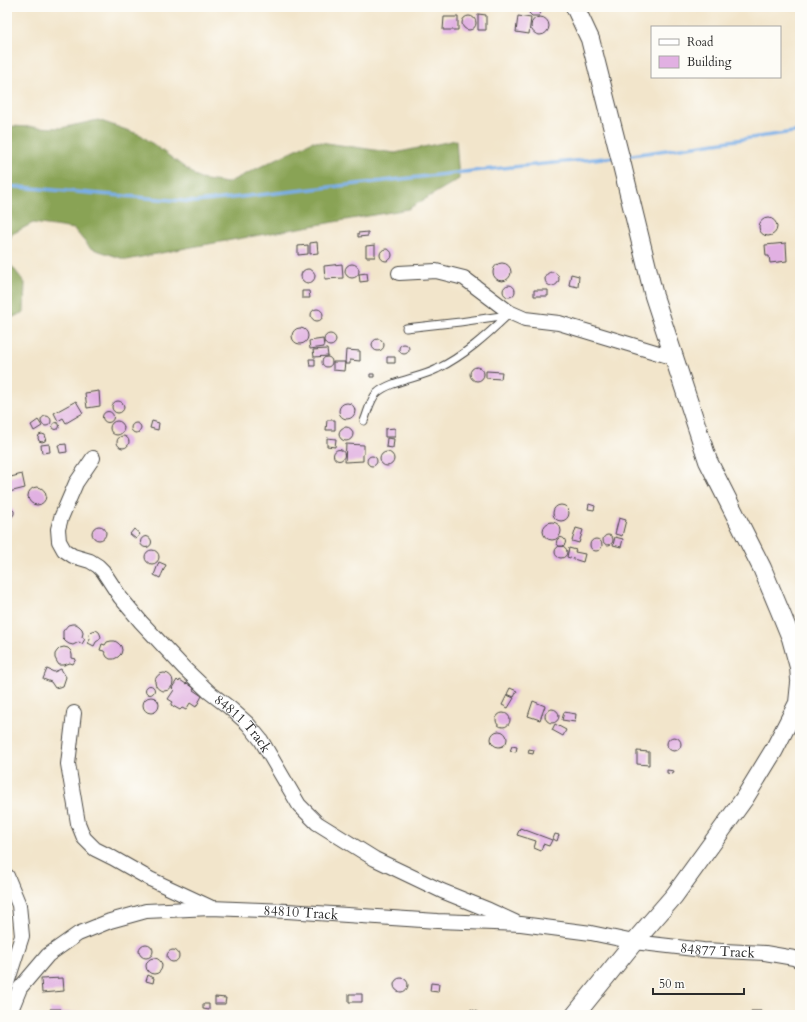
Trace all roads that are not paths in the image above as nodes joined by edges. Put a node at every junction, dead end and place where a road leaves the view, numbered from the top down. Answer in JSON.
{"nodes":[{"id":1,"x":575,"y":7,"type":"edge"},
{"id":2,"x":399,"y":273,"type":"dead end"},
{"id":3,"x":511,"y":315,"type":"junction"},
{"id":4,"x":406,"y":328,"type":"dead end"},
{"id":5,"x":674,"y":358,"type":"junction"},
{"id":6,"x":364,"y":421,"type":"dead end"},
{"id":7,"x":93,"y":458,"type":"dead end"},
{"id":8,"x":800,"y":680,"type":"edge"},
{"id":9,"x":800,"y":683,"type":"edge"},
{"id":10,"x":799,"y":703,"type":"edge"},
{"id":11,"x":74,"y":713,"type":"dead end"},
{"id":12,"x":7,"y":876,"type":"edge"},
{"id":13,"x":210,"y":908,"type":"junction"},
{"id":14,"x":521,"y":924,"type":"junction"},
{"id":15,"x":634,"y":942,"type":"junction"},
{"id":16,"x":800,"y":961,"type":"edge"},
{"id":17,"x":7,"y":983,"type":"edge"},
{"id":18,"x":9,"y":1015,"type":"edge"},
{"id":19,"x":575,"y":1015,"type":"edge"}],
"edges":[{"from":1,"to":5,"type":"street"},
{"from":2,"to":3,"type":"street"},
{"from":3,"to":4,"type":"lane"},
{"from":3,"to":5,"type":"street"},
{"from":3,"to":6,"type":"lane"},
{"from":5,"to":8,"type":"street"},
{"from":7,"to":14,"type":"street","name":"84811 Track"},
{"from":9,"to":10,"type":"street"},
{"from":10,"to":15,"type":"street"},
{"from":11,"to":13,"type":"street"},
{"from":12,"to":17,"type":"street"},
{"from":13,"to":14,"type":"street","name":"84810 Track"},
{"from":13,"to":18,"type":"street","name":"84810 Track"},
{"from":14,"to":15,"type":"street","name":"84810 Track"},
{"from":15,"to":16,"type":"street","name":"84877 Track"},
{"from":15,"to":19,"type":"street"}]}
